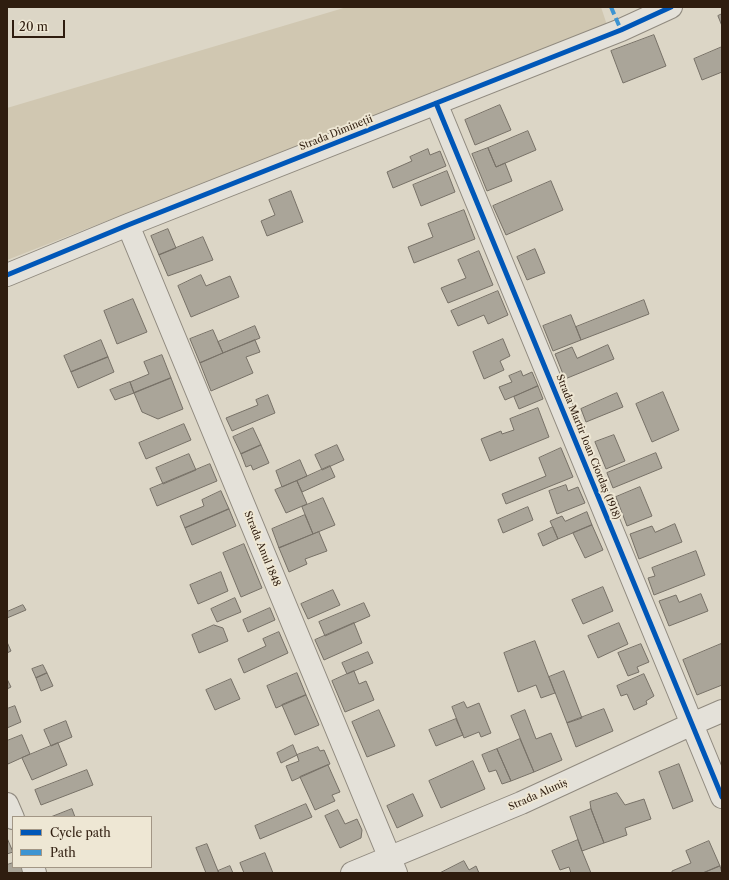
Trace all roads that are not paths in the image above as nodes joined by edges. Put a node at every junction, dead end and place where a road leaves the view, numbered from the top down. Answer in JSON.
{"nodes":[{"id":1,"x":671,"y":7,"type":"edge"},
{"id":2,"x":436,"y":103,"type":"junction"},
{"id":3,"x":128,"y":225,"type":"junction"},
{"id":4,"x":7,"y":275,"type":"edge"},
{"id":5,"x":722,"y":711,"type":"edge"},
{"id":6,"x":692,"y":724,"type":"junction"},
{"id":7,"x":722,"y":797,"type":"edge"},
{"id":8,"x":7,"y":804,"type":"edge"},
{"id":9,"x":12,"y":816,"type":"edge"},
{"id":10,"x":393,"y":865,"type":"edge"},
{"id":11,"x":352,"y":873,"type":"edge"}],
"edges":[{"from":1,"to":2,"type":"street","name":"Strada Dimineții"},
{"from":2,"to":3,"type":"street","name":"Strada Dimineții"},
{"from":2,"to":6,"type":"street","name":"Strada Martir Ioan Ciordaș (1918)"},
{"from":3,"to":4,"type":"street","name":"Strada Dimineții"},
{"from":3,"to":10,"type":"street","name":"Strada Anul 1848"},
{"from":5,"to":6,"type":"street","name":"Strada Aluniș"},
{"from":6,"to":7,"type":"street","name":"Strada Martir Ioan Ciordaș (1918)"},
{"from":6,"to":10,"type":"street","name":"Strada Aluniș"},
{"from":8,"to":9,"type":"street"},
{"from":10,"to":11,"type":"street","name":"Strada Aluniș"}]}
